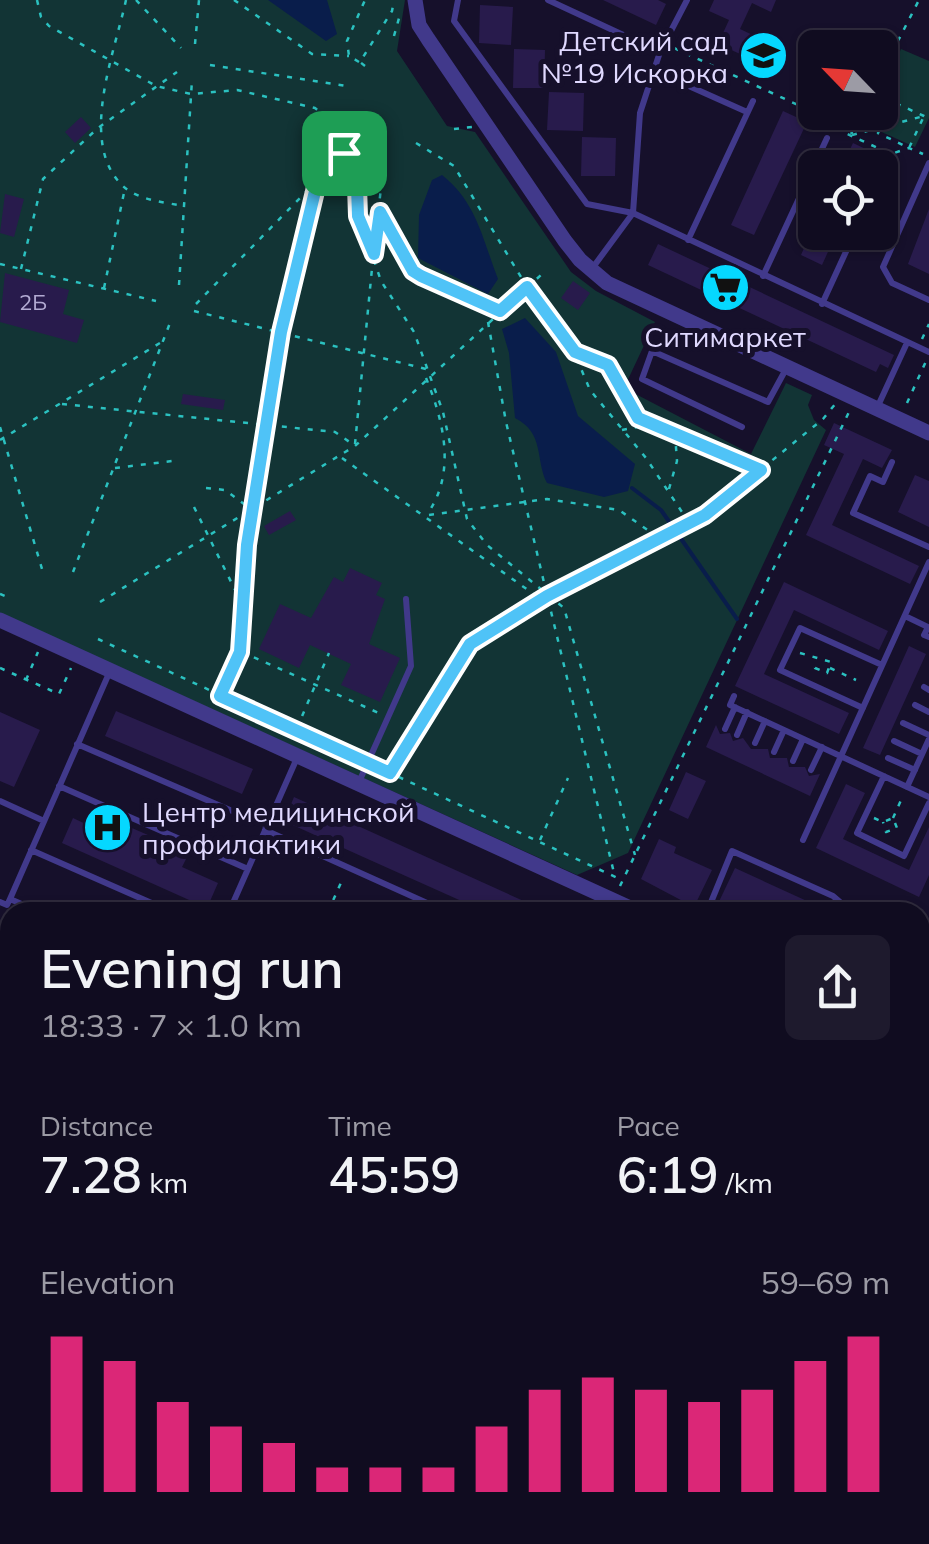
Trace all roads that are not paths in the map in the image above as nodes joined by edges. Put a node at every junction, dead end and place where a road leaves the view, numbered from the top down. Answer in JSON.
{"nodes":[{"id":1,"x":415,"y":0,"type":"edge"},
{"id":2,"x":458,"y":0,"type":"edge"},
{"id":3,"x":548,"y":0,"type":"edge"},
{"id":4,"x":687,"y":0,"type":"edge"},
{"id":5,"x":660,"y":52,"type":"junction"},
{"id":6,"x":653,"y":70,"type":"junction"},
{"id":7,"x":753,"y":101,"type":"dead end"},
{"id":8,"x":748,"y":112,"type":"junction"},
{"id":9,"x":827,"y":138,"type":"dead end"},
{"id":10,"x":929,"y":164,"type":"edge"},
{"id":11,"x":633,"y":214,"type":"junction"},
{"id":12,"x":688,"y":240,"type":"junction"},
{"id":13,"x":847,"y":250,"type":"edge"},
{"id":14,"x":590,"y":271,"type":"junction"},
{"id":15,"x":764,"y":276,"type":"junction"},
{"id":16,"x":929,"y":300,"type":"edge"},
{"id":17,"x":822,"y":304,"type":"junction"},
{"id":18,"x":906,"y":345,"type":"junction"},
{"id":19,"x":929,"y":353,"type":"edge"},
{"id":20,"x":786,"y":368,"type":"junction"},
{"id":21,"x":877,"y":410,"type":"junction"},
{"id":22,"x":742,"y":427,"type":"dead end"},
{"id":23,"x":929,"y":433,"type":"edge"},
{"id":24,"x":892,"y":462,"type":"dead end"},
{"id":25,"x":929,"y":547,"type":"edge"},
{"id":26,"x":929,"y":562,"type":"edge"},
{"id":27,"x":406,"y":599,"type":"dead end"},
{"id":28,"x":904,"y":616,"type":"junction"},
{"id":29,"x":2,"y":626,"type":"edge"},
{"id":30,"x":929,"y":637,"type":"edge"},
{"id":31,"x":882,"y":665,"type":"junction"},
{"id":32,"x":110,"y":671,"type":"junction"},
{"id":33,"x":734,"y":696,"type":"dead end"},
{"id":34,"x":915,"y":705,"type":"dead end"},
{"id":35,"x":735,"y":707,"type":"junction"},
{"id":36,"x":862,"y":708,"type":"junction"},
{"id":37,"x":747,"y":712,"type":"junction"},
{"id":38,"x":929,"y":712,"type":"edge"},
{"id":39,"x":765,"y":721,"type":"junction"},
{"id":40,"x":904,"y":723,"type":"dead end"},
{"id":41,"x":725,"y":729,"type":"dead end"},
{"id":42,"x":784,"y":730,"type":"junction"},
{"id":43,"x":737,"y":734,"type":"dead end"},
{"id":44,"x":803,"y":738,"type":"junction"},
{"id":45,"x":894,"y":741,"type":"dead end"},
{"id":46,"x":928,"y":741,"type":"edge"},
{"id":47,"x":755,"y":743,"type":"dead end"},
{"id":48,"x":78,"y":744,"type":"junction"},
{"id":49,"x":822,"y":747,"type":"junction"},
{"id":50,"x":774,"y":752,"type":"dead end"},
{"id":51,"x":922,"y":754,"type":"junction"},
{"id":52,"x":298,"y":756,"type":"junction"},
{"id":53,"x":841,"y":756,"type":"junction"},
{"id":54,"x":888,"y":758,"type":"dead end"},
{"id":55,"x":793,"y":761,"type":"dead end"},
{"id":56,"x":917,"y":767,"type":"junction"},
{"id":57,"x":929,"y":768,"type":"edge"},
{"id":58,"x":812,"y":770,"type":"dead end"},
{"id":59,"x":884,"y":776,"type":"junction"},
{"id":60,"x":359,"y":784,"type":"junction"},
{"id":61,"x":59,"y":786,"type":"junction"},
{"id":62,"x":907,"y":787,"type":"junction"},
{"id":63,"x":929,"y":800,"type":"edge"},
{"id":64,"x":0,"y":801,"type":"edge"},
{"id":65,"x":44,"y":821,"type":"junction"},
{"id":66,"x":797,"y":824,"type":"dead end"},
{"id":67,"x":810,"y":824,"type":"junction"},
{"id":68,"x":266,"y":828,"type":"junction"},
{"id":69,"x":803,"y":840,"type":"dead end"},
{"id":70,"x":32,"y":850,"type":"junction"},
{"id":71,"x":248,"y":869,"type":"junction"},
{"id":72,"x":10,"y":899,"type":"junction"},
{"id":73,"x":8,"y":902,"type":"edge"},
{"id":74,"x":17,"y":902,"type":"edge"},
{"id":75,"x":149,"y":902,"type":"edge"},
{"id":76,"x":233,"y":902,"type":"edge"},
{"id":77,"x":424,"y":902,"type":"edge"},
{"id":78,"x":614,"y":902,"type":"edge"},
{"id":79,"x":711,"y":902,"type":"edge"},
{"id":80,"x":840,"y":902,"type":"edge"}],
"edges":[{"from":1,"to":14,"type":"street"},
{"from":2,"to":11,"type":"lane"},
{"from":3,"to":5,"type":"lane"},
{"from":4,"to":5,"type":"lane"},
{"from":5,"to":6,"type":"lane"},
{"from":6,"to":8,"type":"lane"},
{"from":6,"to":11,"type":"lane"},
{"from":7,"to":8,"type":"lane"},
{"from":8,"to":12,"type":"lane"},
{"from":9,"to":15,"type":"lane"},
{"from":10,"to":16,"type":"lane"},
{"from":11,"to":12,"type":"lane"},
{"from":11,"to":14,"type":"lane"},
{"from":12,"to":15,"type":"lane"},
{"from":13,"to":17,"type":"lane"},
{"from":14,"to":20,"type":"street"},
{"from":15,"to":17,"type":"lane"},
{"from":17,"to":18,"type":"lane"},
{"from":18,"to":19,"type":"lane"},
{"from":18,"to":21,"type":"lane"},
{"from":20,"to":21,"type":"street"},
{"from":20,"to":22,"type":"lane"},
{"from":21,"to":23,"type":"street"},
{"from":24,"to":25,"type":"lane"},
{"from":26,"to":28,"type":"lane"},
{"from":27,"to":60,"type":"lane"},
{"from":28,"to":30,"type":"lane"},
{"from":28,"to":31,"type":"lane"},
{"from":29,"to":32,"type":"street"},
{"from":31,"to":36,"type":"lane"},
{"from":31,"to":36,"type":"lane"},
{"from":32,"to":48,"type":"lane"},
{"from":32,"to":52,"type":"street"},
{"from":33,"to":35,"type":"lane"},
{"from":34,"to":38,"type":"lane"},
{"from":35,"to":37,"type":"lane"},
{"from":35,"to":41,"type":"lane"},
{"from":36,"to":53,"type":"lane"},
{"from":37,"to":39,"type":"lane"},
{"from":37,"to":43,"type":"lane"},
{"from":39,"to":42,"type":"lane"},
{"from":39,"to":47,"type":"lane"},
{"from":40,"to":46,"type":"lane"},
{"from":42,"to":44,"type":"lane"},
{"from":42,"to":50,"type":"lane"},
{"from":44,"to":49,"type":"lane"},
{"from":44,"to":55,"type":"lane"},
{"from":45,"to":51,"type":"lane"},
{"from":46,"to":51,"type":"lane"},
{"from":48,"to":61,"type":"lane"},
{"from":48,"to":68,"type":"lane"},
{"from":49,"to":53,"type":"lane"},
{"from":49,"to":58,"type":"lane"},
{"from":51,"to":56,"type":"lane"},
{"from":52,"to":60,"type":"street"},
{"from":52,"to":68,"type":"lane"},
{"from":53,"to":59,"type":"lane"},
{"from":53,"to":67,"type":"lane"},
{"from":54,"to":56,"type":"lane"},
{"from":56,"to":57,"type":"lane"},
{"from":56,"to":62,"type":"lane"},
{"from":59,"to":62,"type":"lane"},
{"from":59,"to":63,"type":"lane"},
{"from":60,"to":78,"type":"street"},
{"from":61,"to":65,"type":"lane"},
{"from":61,"to":71,"type":"lane"},
{"from":62,"to":63,"type":"lane"},
{"from":64,"to":65,"type":"lane"},
{"from":65,"to":70,"type":"lane"},
{"from":66,"to":67,"type":"lane"},
{"from":67,"to":69,"type":"lane"},
{"from":68,"to":71,"type":"lane"},
{"from":68,"to":77,"type":"lane"},
{"from":70,"to":72,"type":"lane"},
{"from":70,"to":75,"type":"lane"},
{"from":71,"to":76,"type":"lane"},
{"from":72,"to":73,"type":"lane"},
{"from":72,"to":74,"type":"lane"},
{"from":79,"to":80,"type":"lane"}]}
